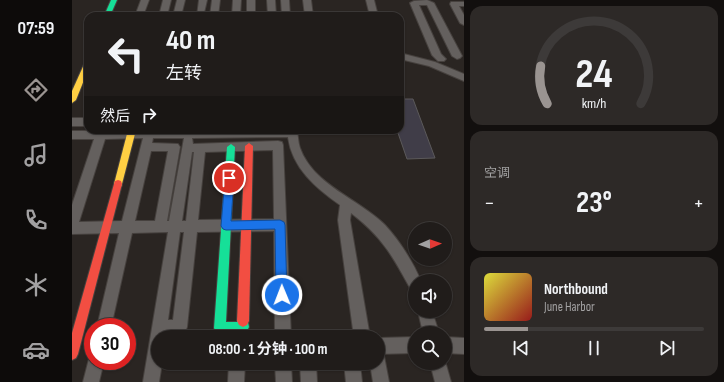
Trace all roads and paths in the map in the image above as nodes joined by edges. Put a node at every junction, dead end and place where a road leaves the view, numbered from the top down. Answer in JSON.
{"nodes":[{"id":1,"x":114,"y":0,"type":"edge"},
{"id":2,"x":145,"y":0,"type":"edge"},
{"id":3,"x":167,"y":0,"type":"edge"},
{"id":4,"x":181,"y":0,"type":"edge"},
{"id":5,"x":203,"y":0,"type":"edge"},
{"id":6,"x":216,"y":0,"type":"edge"},
{"id":7,"x":237,"y":0,"type":"edge"},
{"id":8,"x":251,"y":0,"type":"edge"},
{"id":9,"x":271,"y":0,"type":"edge"},
{"id":10,"x":285,"y":0,"type":"edge"},
{"id":11,"x":307,"y":0,"type":"edge"},
{"id":12,"x":370,"y":0,"type":"edge"},
{"id":13,"x":464,"y":4,"type":"edge"},
{"id":14,"x":109,"y":12,"type":"edge"},
{"id":15,"x":141,"y":12,"type":"edge"},
{"id":16,"x":164,"y":12,"type":"edge"},
{"id":17,"x":178,"y":12,"type":"edge"},
{"id":18,"x":202,"y":12,"type":"edge"},
{"id":19,"x":214,"y":12,"type":"edge"},
{"id":20,"x":236,"y":12,"type":"edge"},
{"id":21,"x":251,"y":12,"type":"edge"},
{"id":22,"x":272,"y":12,"type":"edge"},
{"id":23,"x":286,"y":12,"type":"edge"},
{"id":24,"x":308,"y":12,"type":"edge"},
{"id":25,"x":373,"y":12,"type":"edge"},
{"id":26,"x":464,"y":23,"type":"edge"},
{"id":27,"x":460,"y":56,"type":"edge"},
{"id":28,"x":404,"y":57,"type":"edge"},
{"id":29,"x":438,"y":62,"type":"junction"},
{"id":30,"x":84,"y":72,"type":"edge"},
{"id":31,"x":464,"y":78,"type":"edge"},
{"id":32,"x":72,"y":100,"type":"edge"},
{"id":33,"x":72,"y":122,"type":"edge"},
{"id":34,"x":84,"y":122,"type":"edge"},
{"id":35,"x":111,"y":134,"type":"edge"},
{"id":36,"x":131,"y":134,"type":"edge"},
{"id":37,"x":149,"y":134,"type":"edge"},
{"id":38,"x":190,"y":134,"type":"edge"},
{"id":39,"x":292,"y":134,"type":"edge"},
{"id":40,"x":72,"y":135,"type":"edge"},
{"id":41,"x":100,"y":135,"type":"junction"},
{"id":42,"x":249,"y":146,"type":"junction"},
{"id":43,"x":146,"y":147,"type":"junction"},
{"id":44,"x":231,"y":147,"type":"junction"},
{"id":45,"x":194,"y":148,"type":"junction"},
{"id":46,"x":346,"y":203,"type":"junction"},
{"id":47,"x":72,"y":224,"type":"edge"},
{"id":48,"x":280,"y":225,"type":"junction"},
{"id":49,"x":226,"y":226,"type":"junction"},
{"id":50,"x":246,"y":226,"type":"junction"},
{"id":51,"x":106,"y":227,"type":"junction"},
{"id":52,"x":127,"y":227,"type":"junction"},
{"id":53,"x":160,"y":227,"type":"junction"},
{"id":54,"x":175,"y":227,"type":"junction"},
{"id":55,"x":191,"y":227,"type":"junction"},
{"id":56,"x":72,"y":228,"type":"edge"},
{"id":57,"x":410,"y":274,"type":"edge"},
{"id":58,"x":106,"y":318,"type":"edge"},
{"id":59,"x":160,"y":330,"type":"edge"},
{"id":60,"x":180,"y":330,"type":"edge"},
{"id":61,"x":283,"y":330,"type":"edge"},
{"id":62,"x":361,"y":330,"type":"edge"},
{"id":63,"x":73,"y":345,"type":"edge"},
{"id":64,"x":408,"y":345,"type":"edge"},
{"id":65,"x":452,"y":345,"type":"edge"},
{"id":66,"x":385,"y":346,"type":"edge"},
{"id":67,"x":464,"y":346,"type":"edge"},
{"id":68,"x":72,"y":354,"type":"edge"},
{"id":69,"x":94,"y":370,"type":"edge"},
{"id":70,"x":153,"y":370,"type":"edge"},
{"id":71,"x":237,"y":370,"type":"edge"},
{"id":72,"x":283,"y":370,"type":"edge"},
{"id":73,"x":308,"y":370,"type":"edge"},
{"id":74,"x":353,"y":370,"type":"edge"},
{"id":75,"x":379,"y":370,"type":"edge"},
{"id":76,"x":440,"y":370,"type":"edge"},
{"id":77,"x":91,"y":382,"type":"edge"},
{"id":78,"x":151,"y":382,"type":"edge"},
{"id":79,"x":236,"y":382,"type":"edge"},
{"id":80,"x":284,"y":382,"type":"edge"},
{"id":81,"x":309,"y":382,"type":"edge"},
{"id":82,"x":354,"y":382,"type":"edge"},
{"id":83,"x":381,"y":382,"type":"edge"},
{"id":84,"x":443,"y":382,"type":"edge"}],
"edges":[{"from":1,"to":14,"type":"street"},
{"from":2,"to":15,"type":"street"},
{"from":3,"to":16,"type":"street"},
{"from":4,"to":17,"type":"street"},
{"from":5,"to":18,"type":"street"},
{"from":6,"to":19,"type":"street"},
{"from":7,"to":20,"type":"street"},
{"from":8,"to":21,"type":"street"},
{"from":9,"to":22,"type":"street"},
{"from":10,"to":23,"type":"street"},
{"from":11,"to":24,"type":"street"},
{"from":12,"to":25,"type":"street"},
{"from":13,"to":26,"type":"street"},
{"from":27,"to":29,"type":"street"},
{"from":27,"to":29,"type":"street"},
{"from":28,"to":29,"type":"street"},
{"from":29,"to":31,"type":"street"},
{"from":30,"to":32,"type":"street"},
{"from":33,"to":34,"type":"street"},
{"from":35,"to":41,"type":"street"},
{"from":36,"to":51,"type":"street"},
{"from":37,"to":43,"type":"street"},
{"from":38,"to":45,"type":"street"},
{"from":39,"to":46,"type":"street"},
{"from":40,"to":41,"type":"street"},
{"from":41,"to":47,"type":"street"},
{"from":42,"to":44,"type":"street"},
{"from":42,"to":48,"type":"street"},
{"from":42,"to":50,"type":"street"},
{"from":43,"to":52,"type":"street"},
{"from":43,"to":53,"type":"street"},
{"from":44,"to":45,"type":"street"},
{"from":44,"to":49,"type":"street"},
{"from":45,"to":54,"type":"street"},
{"from":45,"to":55,"type":"street"},
{"from":46,"to":57,"type":"street"},
{"from":46,"to":62,"type":"street"},
{"from":48,"to":50,"type":"street"},
{"from":48,"to":61,"type":"street"},
{"from":49,"to":50,"type":"street"},
{"from":49,"to":50,"type":"street"},
{"from":49,"to":55,"type":"street"},
{"from":51,"to":52,"type":"street"},
{"from":51,"to":56,"type":"street"},
{"from":51,"to":63,"type":"street"},
{"from":52,"to":53,"type":"street"},
{"from":52,"to":58,"type":"street"},
{"from":53,"to":54,"type":"street"},
{"from":54,"to":55,"type":"street"},
{"from":54,"to":59,"type":"street"},
{"from":55,"to":60,"type":"street"},
{"from":63,"to":68,"type":"street"},
{"from":64,"to":66,"type":"street"},
{"from":65,"to":67,"type":"street"},
{"from":69,"to":77,"type":"street"},
{"from":70,"to":78,"type":"street"},
{"from":71,"to":79,"type":"street"},
{"from":72,"to":80,"type":"street"},
{"from":73,"to":81,"type":"street"},
{"from":74,"to":82,"type":"street"},
{"from":75,"to":83,"type":"street"},
{"from":76,"to":84,"type":"street"}]}
